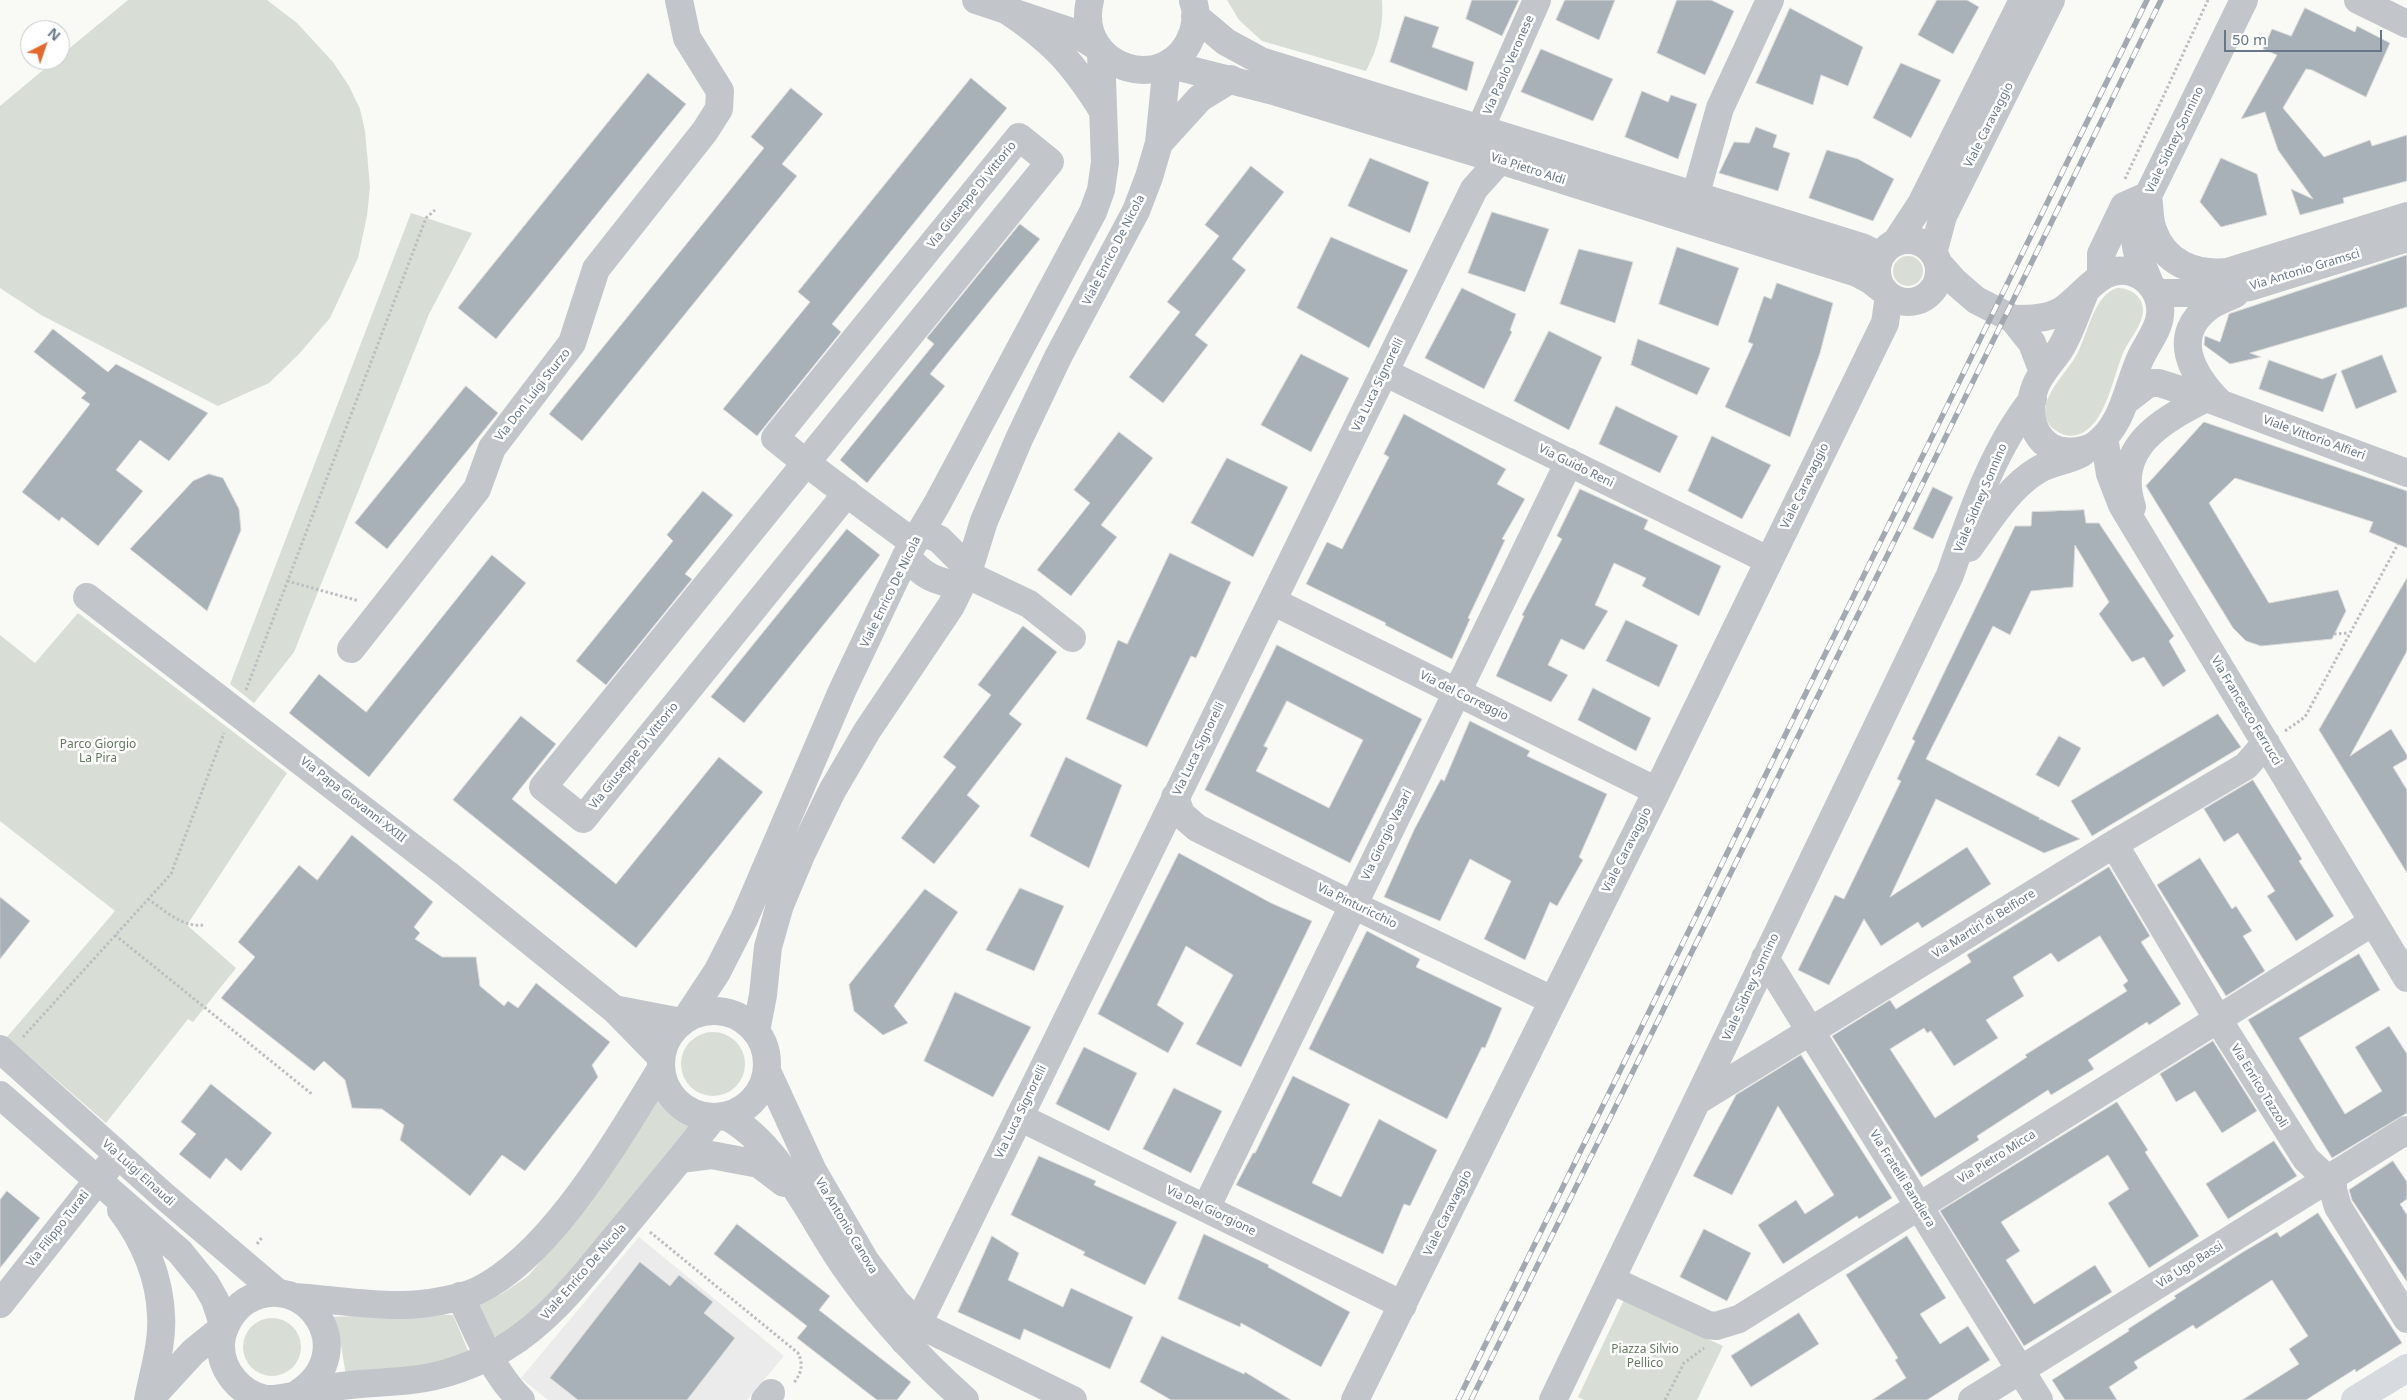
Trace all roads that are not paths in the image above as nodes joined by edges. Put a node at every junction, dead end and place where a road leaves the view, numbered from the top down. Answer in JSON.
{"nodes":[{"id":1,"x":679,"y":0,"type":"edge"},
{"id":2,"x":976,"y":0,"type":"edge"},
{"id":3,"x":1090,"y":0,"type":"edge"},
{"id":4,"x":1537,"y":0,"type":"edge"},
{"id":5,"x":1770,"y":0,"type":"edge"},
{"id":6,"x":2051,"y":0,"type":"edge"},
{"id":7,"x":2244,"y":0,"type":"edge"},
{"id":8,"x":2358,"y":0,"type":"edge"},
{"id":9,"x":2013,"y":3,"type":"edge"},
{"id":10,"x":1196,"y":6,"type":"edge"},
{"id":11,"x":1004,"y":9,"type":"junction"},
{"id":12,"x":2407,"y":24,"type":"edge"},
{"id":13,"x":1099,"y":49,"type":"junction"},
{"id":14,"x":1167,"y":64,"type":"junction"},
{"id":15,"x":1231,"y":79,"type":"junction"},
{"id":16,"x":1103,"y":111,"type":"junction"},
{"id":17,"x":1480,"y":129,"type":"junction"},
{"id":18,"x":1159,"y":143,"type":"junction"},
{"id":19,"x":1500,"y":160,"type":"junction"},
{"id":20,"x":2148,"y":196,"type":"junction"},
{"id":21,"x":1695,"y":197,"type":"junction"},
{"id":22,"x":2407,"y":216,"type":"edge"},
{"id":23,"x":2407,"y":238,"type":"edge"},
{"id":24,"x":1888,"y":249,"type":"junction"},
{"id":25,"x":1935,"y":258,"type":"junction"},
{"id":26,"x":2246,"y":277,"type":"junction"},
{"id":27,"x":2094,"y":283,"type":"junction"},
{"id":28,"x":2153,"y":288,"type":"junction"},
{"id":29,"x":1886,"y":293,"type":"junction"},
{"id":30,"x":1924,"y":298,"type":"junction"},
{"id":31,"x":1976,"y":300,"type":"junction"},
{"id":32,"x":2013,"y":319,"type":"junction"},
{"id":33,"x":1384,"y":372,"type":"junction"},
{"id":34,"x":2043,"y":372,"type":"junction"},
{"id":35,"x":2032,"y":399,"type":"junction"},
{"id":36,"x":2126,"y":400,"type":"junction"},
{"id":37,"x":2213,"y":401,"type":"junction"},
{"id":38,"x":2097,"y":443,"type":"junction"},
{"id":39,"x":1569,"y":462,"type":"junction"},
{"id":40,"x":806,"y":463,"type":"junction"},
{"id":41,"x":2407,"y":473,"type":"edge"},
{"id":42,"x":847,"y":493,"type":"junction"},
{"id":43,"x":2141,"y":537,"type":"junction"},
{"id":44,"x":914,"y":544,"type":"junction"},
{"id":45,"x":1768,"y":560,"type":"junction"},
{"id":46,"x":1950,"y":575,"type":"junction"},
{"id":47,"x":966,"y":576,"type":"junction"},
{"id":48,"x":87,"y":597,"type":"dead end"},
{"id":49,"x":1272,"y":601,"type":"junction"},
{"id":50,"x":1072,"y":638,"type":"dead end"},
{"id":51,"x":351,"y":649,"type":"dead end"},
{"id":52,"x":1457,"y":692,"type":"junction"},
{"id":53,"x":2266,"y":743,"type":"junction"},
{"id":54,"x":1657,"y":791,"type":"junction"},
{"id":55,"x":1175,"y":797,"type":"junction"},
{"id":56,"x":2114,"y":844,"type":"junction"},
{"id":57,"x":1353,"y":905,"type":"junction"},
{"id":58,"x":2373,"y":922,"type":"junction"},
{"id":59,"x":1765,"y":958,"type":"junction"},
{"id":60,"x":2407,"y":978,"type":"edge"},
{"id":61,"x":1552,"y":1000,"type":"junction"},
{"id":62,"x":614,"y":1009,"type":"junction"},
{"id":63,"x":2217,"y":1018,"type":"junction"},
{"id":64,"x":684,"y":1021,"type":"junction"},
{"id":65,"x":756,"y":1031,"type":"junction"},
{"id":66,"x":1811,"y":1032,"type":"junction"},
{"id":67,"x":3,"y":1052,"type":"edge"},
{"id":68,"x":661,"y":1063,"type":"junction"},
{"id":69,"x":767,"y":1071,"type":"junction"},
{"id":70,"x":0,"y":1095,"type":"edge"},
{"id":71,"x":1697,"y":1101,"type":"junction"},
{"id":72,"x":721,"y":1116,"type":"junction"},
{"id":73,"x":1019,"y":1117,"type":"junction"},
{"id":74,"x":2407,"y":1130,"type":"edge"},
{"id":75,"x":118,"y":1155,"type":"junction"},
{"id":76,"x":681,"y":1159,"type":"junction"},
{"id":77,"x":2333,"y":1176,"type":"junction"},
{"id":78,"x":97,"y":1179,"type":"junction"},
{"id":79,"x":796,"y":1191,"type":"junction"},
{"id":80,"x":1919,"y":1206,"type":"junction"},
{"id":81,"x":1206,"y":1208,"type":"junction"},
{"id":82,"x":1610,"y":1280,"type":"junction"},
{"id":83,"x":286,"y":1295,"type":"junction"},
{"id":84,"x":460,"y":1296,"type":"junction"},
{"id":85,"x":0,"y":1304,"type":"edge"},
{"id":86,"x":1403,"y":1305,"type":"junction"},
{"id":87,"x":2407,"y":1319,"type":"edge"},
{"id":88,"x":224,"y":1327,"type":"junction"},
{"id":89,"x":911,"y":1332,"type":"junction"},
{"id":90,"x":489,"y":1356,"type":"junction"},
{"id":91,"x":2407,"y":1368,"type":"edge"},
{"id":92,"x":2020,"y":1370,"type":"junction"},
{"id":93,"x":333,"y":1385,"type":"edge"},
{"id":94,"x":270,"y":1398,"type":"edge"},
{"id":95,"x":148,"y":1400,"type":"edge"},
{"id":96,"x":521,"y":1400,"type":"edge"},
{"id":97,"x":965,"y":1400,"type":"edge"},
{"id":98,"x":1073,"y":1400,"type":"edge"},
{"id":99,"x":1355,"y":1400,"type":"edge"},
{"id":100,"x":1553,"y":1400,"type":"edge"},
{"id":101,"x":1972,"y":1400,"type":"edge"},
{"id":102,"x":2039,"y":1400,"type":"edge"},
{"id":103,"x":2355,"y":1400,"type":"edge"}],
"edges":[{"from":1,"to":51,"type":"street","name":"Via Don Luigi Sturzo"},
{"from":2,"to":11,"type":"street"},
{"from":3,"to":13,"type":"street","name":"Viale Enrico De Nicola"},
{"from":4,"to":17,"type":"street","name":"Via Paolo Veronese"},
{"from":5,"to":21,"type":"street"},
{"from":6,"to":25,"type":"street","name":"Viale Caravaggio"},
{"from":7,"to":20,"type":"street","name":"Viale Sidney Sonnino"},
{"from":8,"to":12,"type":"street"},
{"from":9,"to":24,"type":"street","name":"Viale Caravaggio"},
{"from":10,"to":14,"type":"street"},
{"from":10,"to":17,"type":"street","name":"Via Pietro Aldi"},
{"from":11,"to":13,"type":"street"},
{"from":11,"to":16,"type":"street","name":"Viale Enrico De Nicola"},
{"from":13,"to":14,"type":"street"},
{"from":13,"to":16,"type":"street","name":"Viale Enrico De Nicola"},
{"from":14,"to":15,"type":"street","name":"Via Pietro Aldi"},
{"from":14,"to":18,"type":"street","name":"Viale Enrico De Nicola"},
{"from":15,"to":18,"type":"street","name":"Viale Enrico De Nicola"},
{"from":15,"to":19,"type":"street","name":"Via Pietro Aldi"},
{"from":16,"to":44,"type":"street","name":"Viale Enrico De Nicola"},
{"from":17,"to":21,"type":"street","name":"Via Pietro Aldi"},
{"from":18,"to":47,"type":"street","name":"Viale Enrico De Nicola"},
{"from":19,"to":29,"type":"street","name":"Via Pietro Aldi"},
{"from":19,"to":33,"type":"street","name":"Via Luca Signorelli"},
{"from":20,"to":26,"type":"street","name":"Via Antonio Gramsci"},
{"from":20,"to":27,"type":"street"},
{"from":20,"to":28,"type":"street","name":"Viale Sidney Sonnino"},
{"from":21,"to":24,"type":"street","name":"Via Pietro Aldi"},
{"from":22,"to":26,"type":"street","name":"Via Antonio Gramsci"},
{"from":23,"to":26,"type":"street","name":"Via Antonio Gramsci"},
{"from":24,"to":25,"type":"street"},
{"from":24,"to":29,"type":"street","name":"Viale Caravaggio"},
{"from":25,"to":30,"type":"street","name":"Viale Caravaggio"},
{"from":25,"to":31,"type":"street"},
{"from":26,"to":28,"type":"street","name":"Via Antonio Gramsci"},
{"from":26,"to":37,"type":"street"},
{"from":27,"to":28,"type":"street"},
{"from":27,"to":32,"type":"street"},
{"from":27,"to":34,"type":"street"},
{"from":28,"to":36,"type":"street","name":"Viale Sidney Sonnino"},
{"from":29,"to":30,"type":"street"},
{"from":29,"to":45,"type":"street","name":"Viale Caravaggio"},
{"from":30,"to":31,"type":"street"},
{"from":31,"to":32,"type":"street"},
{"from":32,"to":34,"type":"street"},
{"from":33,"to":39,"type":"street","name":"Via Guido Reni"},
{"from":33,"to":49,"type":"street","name":"Via Luca Signorelli"},
{"from":34,"to":35,"type":"street"},
{"from":35,"to":38,"type":"street"},
{"from":35,"to":46,"type":"street","name":"Viale Sidney Sonnino"},
{"from":36,"to":37,"type":"street","name":"Viale Vittorio Alfieri"},
{"from":36,"to":38,"type":"street"},
{"from":37,"to":41,"type":"street","name":"Viale Vittorio Alfieri"},
{"from":37,"to":43,"type":"street"},
{"from":38,"to":43,"type":"street","name":"Via Francesco Ferrucci"},
{"from":38,"to":46,"type":"street","name":"Viale Sidney Sonnino"},
{"from":39,"to":45,"type":"street","name":"Via Guido Reni"},
{"from":39,"to":52,"type":"street","name":"Via Giorgio Vasari"},
{"from":40,"to":40,"type":"street","name":"Via Giuseppe Di Vittorio"},
{"from":40,"to":42,"type":"street","name":"Via Giuseppe Di Vittorio"},
{"from":40,"to":42,"type":"street","name":"Via Giuseppe Di Vittorio"},
{"from":42,"to":44,"type":"street","name":"Via Giuseppe Di Vittorio"},
{"from":43,"to":53,"type":"street","name":"Via Francesco Ferrucci"},
{"from":44,"to":47,"type":"street"},
{"from":44,"to":47,"type":"street"},
{"from":44,"to":64,"type":"street","name":"Viale Enrico De Nicola"},
{"from":45,"to":54,"type":"street","name":"Viale Caravaggio"},
{"from":46,"to":59,"type":"street","name":"Viale Sidney Sonnino"},
{"from":47,"to":50,"type":"street"},
{"from":47,"to":65,"type":"street","name":"Viale Enrico De Nicola"},
{"from":48,"to":62,"type":"street","name":"Via Papa Giovanni XXIII"},
{"from":49,"to":52,"type":"street","name":"Via del Correggio"},
{"from":49,"to":55,"type":"street","name":"Via Luca Signorelli"},
{"from":52,"to":54,"type":"street","name":"Via del Correggio"},
{"from":52,"to":57,"type":"street","name":"Via Giorgio Vasari"},
{"from":53,"to":56,"type":"street","name":"Via Martiri di Belfiore"},
{"from":53,"to":58,"type":"street","name":"Via Francesco Ferrucci"},
{"from":54,"to":61,"type":"street","name":"Viale Caravaggio"},
{"from":55,"to":57,"type":"street","name":"Via Pinturicchio"},
{"from":55,"to":73,"type":"street","name":"Via Luca Signorelli"},
{"from":56,"to":63,"type":"street","name":"Via Enrico Tazzoli"},
{"from":56,"to":66,"type":"street","name":"Via Martiri di Belfiore"},
{"from":57,"to":61,"type":"street","name":"Via Pinturicchio"},
{"from":57,"to":81,"type":"street","name":"Via Giorgio Vasari"},
{"from":58,"to":60,"type":"street","name":"Via Francesco Ferrucci"},
{"from":58,"to":63,"type":"street","name":"Via Pietro Micca"},
{"from":59,"to":66,"type":"street","name":"Via Fratelli Bandiera"},
{"from":59,"to":71,"type":"street","name":"Viale Sidney Sonnino"},
{"from":61,"to":86,"type":"street","name":"Viale Caravaggio"},
{"from":62,"to":64,"type":"street"},
{"from":62,"to":68,"type":"street","name":"Via Papa Giovanni XXIII"},
{"from":63,"to":77,"type":"street","name":"Via Enrico Tazzoli"},
{"from":63,"to":80,"type":"street","name":"Via Pietro Micca"},
{"from":64,"to":65,"type":"street"},
{"from":64,"to":68,"type":"street"},
{"from":65,"to":69,"type":"street"},
{"from":66,"to":71,"type":"street","name":"Via Martiri di Belfiore"},
{"from":66,"to":80,"type":"street","name":"Via Fratelli Bandiera"},
{"from":67,"to":75,"type":"street","name":"Via Luigi Einaudi"},
{"from":68,"to":72,"type":"street"},
{"from":68,"to":84,"type":"street"},
{"from":69,"to":72,"type":"street"},
{"from":69,"to":89,"type":"street","name":"Via Antonio Canova"},
{"from":70,"to":78,"type":"street"},
{"from":71,"to":82,"type":"street","name":"Viale Sidney Sonnino"},
{"from":72,"to":76,"type":"street","name":"Viale Enrico De Nicola"},
{"from":72,"to":79,"type":"street","name":"Via Antonio Canova"},
{"from":73,"to":81,"type":"street","name":"Via Del Giorgione"},
{"from":73,"to":89,"type":"street","name":"Via Luca Signorelli"},
{"from":74,"to":77,"type":"street","name":"Via Ugo Bassi"},
{"from":75,"to":78,"type":"street","name":"Via Filippo Turati"},
{"from":75,"to":83,"type":"street","name":"Via Luigi Einaudi"},
{"from":76,"to":79,"type":"street"},
{"from":76,"to":90,"type":"street","name":"Viale Enrico De Nicola"},
{"from":77,"to":87,"type":"street"},
{"from":77,"to":92,"type":"street","name":"Via Ugo Bassi"},
{"from":78,"to":85,"type":"street","name":"Via Filippo Turati"},
{"from":78,"to":88,"type":"street"},
{"from":78,"to":95,"type":"street"},
{"from":79,"to":89,"type":"street","name":"Via Antonio Canova"},
{"from":80,"to":82,"type":"street","name":"Via Pietro Micca"},
{"from":80,"to":92,"type":"street","name":"Via Fratelli Bandiera"},
{"from":81,"to":86,"type":"street","name":"Via Del Giorgione"},
{"from":82,"to":100,"type":"street","name":"Viale Sidney Sonnino"},
{"from":83,"to":84,"type":"street"},
{"from":83,"to":88,"type":"street"},
{"from":83,"to":93,"type":"street"},
{"from":84,"to":90,"type":"street"},
{"from":86,"to":99,"type":"street","name":"Viale Caravaggio"},
{"from":88,"to":94,"type":"street"},
{"from":88,"to":95,"type":"street"},
{"from":89,"to":97,"type":"street","name":"Via Antonio Canova"},
{"from":89,"to":98,"type":"street","name":"Via Antonio Canova"},
{"from":90,"to":93,"type":"street","name":"Viale Enrico De Nicola"},
{"from":90,"to":96,"type":"street"},
{"from":91,"to":103,"type":"main road"},
{"from":92,"to":101,"type":"street","name":"Via Ugo Bassi"},
{"from":92,"to":102,"type":"street","name":"Via Fratelli Bandiera"},
{"from":93,"to":94,"type":"street"}]}
